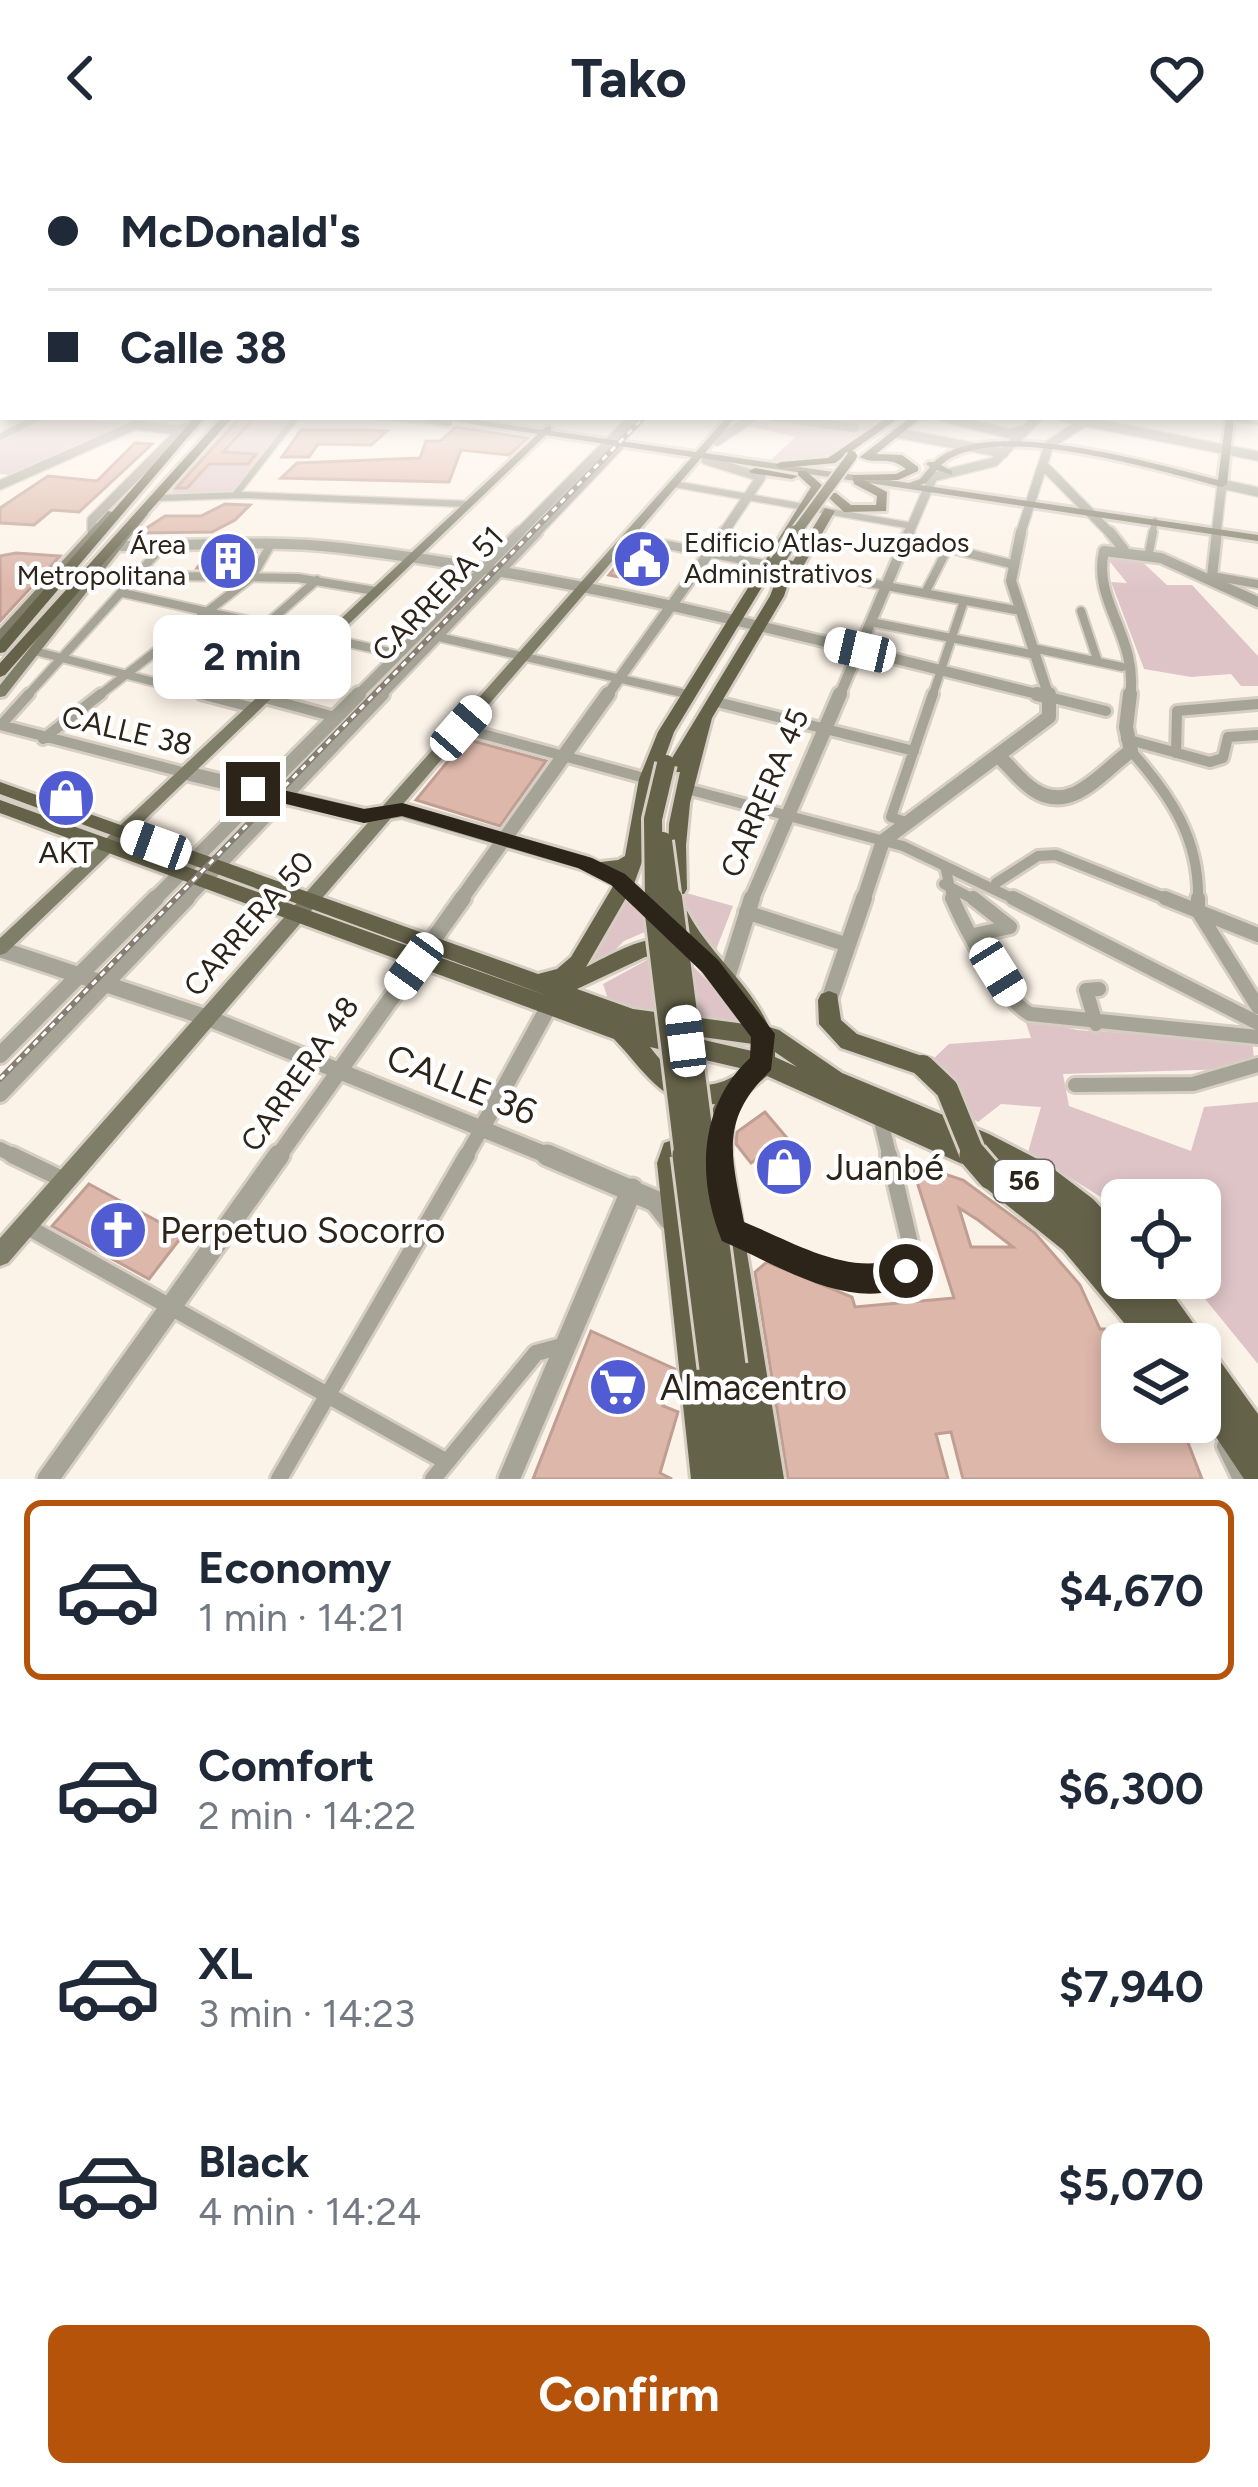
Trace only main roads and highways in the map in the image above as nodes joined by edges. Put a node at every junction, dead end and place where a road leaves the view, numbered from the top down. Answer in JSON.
{"nodes":[{"id":1,"x":155,"y":467,"type":"edge"},
{"id":2,"x":183,"y":467,"type":"edge"},
{"id":3,"x":507,"y":467,"type":"edge"},
{"id":4,"x":691,"y":467,"type":"edge"},
{"id":5,"x":762,"y":467,"type":"edge"},
{"id":6,"x":790,"y":467,"type":"edge"},
{"id":7,"x":850,"y":467,"type":"edge"},
{"id":8,"x":853,"y":467,"type":"edge"},
{"id":9,"x":911,"y":467,"type":"edge"},
{"id":10,"x":930,"y":467,"type":"edge"},
{"id":11,"x":936,"y":467,"type":"edge"},
{"id":12,"x":1145,"y":467,"type":"edge"},
{"id":13,"x":1225,"y":467,"type":"edge"},
{"id":14,"x":755,"y":471,"type":"road end"},
{"id":15,"x":802,"y":473,"type":"junction"},
{"id":16,"x":949,"y":473,"type":"road end"},
{"id":17,"x":857,"y":479,"type":"junction"},
{"id":18,"x":816,"y":482,"type":"junction"},
{"id":19,"x":923,"y":486,"type":"junction"},
{"id":20,"x":832,"y":495,"type":"junction"},
{"id":21,"x":113,"y":508,"type":"junction"},
{"id":22,"x":829,"y":511,"type":"road end"},
{"id":23,"x":145,"y":512,"type":"junction"},
{"id":24,"x":1258,"y":538,"type":"edge"},
{"id":25,"x":121,"y":547,"type":"joint"},
{"id":26,"x":782,"y":565,"type":"junction"},
{"id":27,"x":95,"y":574,"type":"junction"},
{"id":28,"x":0,"y":636,"type":"edge"},
{"id":29,"x":0,"y":650,"type":"edge"},
{"id":30,"x":1,"y":686,"type":"edge"},
{"id":31,"x":668,"y":774,"type":"junction"},
{"id":32,"x":0,"y":788,"type":"edge"},
{"id":33,"x":4,"y":812,"type":"edge"},
{"id":34,"x":115,"y":840,"type":"junction"},
{"id":35,"x":634,"y":859,"type":"junction"},
{"id":36,"x":675,"y":862,"type":"junction"},
{"id":37,"x":599,"y":868,"type":"road end"},
{"id":38,"x":304,"y":908,"type":"junction"},
{"id":39,"x":0,"y":949,"type":"edge"},
{"id":40,"x":424,"y":951,"type":"junction"},
{"id":41,"x":698,"y":955,"type":"junction"},
{"id":42,"x":544,"y":981,"type":"junction"},
{"id":43,"x":830,"y":1000,"type":"road end"},
{"id":44,"x":613,"y":1030,"type":"junction"},
{"id":45,"x":763,"y":1034,"type":"junction"},
{"id":46,"x":758,"y":1073,"type":"junction"},
{"id":47,"x":719,"y":1155,"type":"junction"},
{"id":48,"x":1101,"y":1226,"type":"edge"},
{"id":49,"x":1101,"y":1251,"type":"edge"},
{"id":50,"x":0,"y":1254,"type":"edge"},
{"id":51,"x":1147,"y":1323,"type":"edge"},
{"id":52,"x":722,"y":1367,"type":"junction"},
{"id":53,"x":1221,"y":1388,"type":"edge"},
{"id":54,"x":1221,"y":1418,"type":"edge"},
{"id":55,"x":1258,"y":1440,"type":"edge"},
{"id":56,"x":1258,"y":1473,"type":"edge"},
{"id":57,"x":707,"y":1479,"type":"edge"},
{"id":58,"x":728,"y":1479,"type":"edge"},
{"id":59,"x":748,"y":1479,"type":"edge"},
{"id":60,"x":768,"y":1479,"type":"edge"}],
"edges":[{"from":1,"to":21,"type":"main road"},
{"from":2,"to":23,"type":"main road"},
{"from":3,"to":34,"type":"main road"},
{"from":4,"to":38,"type":"main road","name":"CARRERA 50"},
{"from":5,"to":15,"type":"main road"},
{"from":6,"to":17,"type":"main road"},
{"from":7,"to":26,"type":"main road","bridge":true},
{"from":8,"to":20,"type":"main road","bridge":true},
{"from":9,"to":17,"type":"main road"},
{"from":10,"to":19,"type":"main road"},
{"from":11,"to":16,"type":"main road"},
{"from":12,"to":13,"type":"main road"},
{"from":14,"to":18,"type":"main road"},
{"from":15,"to":17,"type":"main road"},
{"from":15,"to":18,"type":"main road"},
{"from":17,"to":19,"type":"main road"},
{"from":17,"to":20,"type":"main road"},
{"from":18,"to":26,"type":"main road"},
{"from":19,"to":24,"type":"main road"},
{"from":20,"to":26,"type":"main road","bridge":true},
{"from":21,"to":28,"type":"main road"},
{"from":21,"to":29,"type":"main road"},
{"from":22,"to":26,"type":"main road"},
{"from":23,"to":25,"type":"main road"},
{"from":23,"to":27,"type":"main road"},
{"from":25,"to":27,"type":"main road"},
{"from":26,"to":31,"type":"main road"},
{"from":26,"to":31,"type":"main road"},
{"from":27,"to":30,"type":"main road"},
{"from":27,"to":30,"type":"main road"},
{"from":31,"to":35,"type":"main road"},
{"from":31,"to":36,"type":"main road"},
{"from":31,"to":52,"type":"main road","bridge":true},
{"from":32,"to":34,"type":"main road"},
{"from":33,"to":34,"type":"main road"},
{"from":34,"to":38,"type":"main road"},
{"from":34,"to":39,"type":"main road"},
{"from":35,"to":36,"type":"main road"},
{"from":35,"to":37,"type":"main road"},
{"from":35,"to":42,"type":"main road"},
{"from":36,"to":41,"type":"main road"},
{"from":38,"to":40,"type":"main road"},
{"from":38,"to":50,"type":"main road","name":"CARRERA 50"},
{"from":40,"to":42,"type":"main road"},
{"from":40,"to":44,"type":"main road"},
{"from":41,"to":42,"type":"main road"},
{"from":41,"to":45,"type":"main road"},
{"from":42,"to":45,"type":"main road"},
{"from":43,"to":51,"type":"main road","bridge":true},
{"from":44,"to":46,"type":"main road"},
{"from":44,"to":46,"type":"main road"},
{"from":45,"to":46,"type":"main road"},
{"from":45,"to":48,"type":"main road","number":"56"},
{"from":46,"to":47,"type":"main road"},
{"from":46,"to":49,"type":"main road","number":"56"},
{"from":47,"to":57,"type":"main road"},
{"from":47,"to":60,"type":"main road"},
{"from":52,"to":58,"type":"main road"},
{"from":52,"to":59,"type":"main road"},
{"from":53,"to":55,"type":"main road"},
{"from":54,"to":56,"type":"main road"}]}
